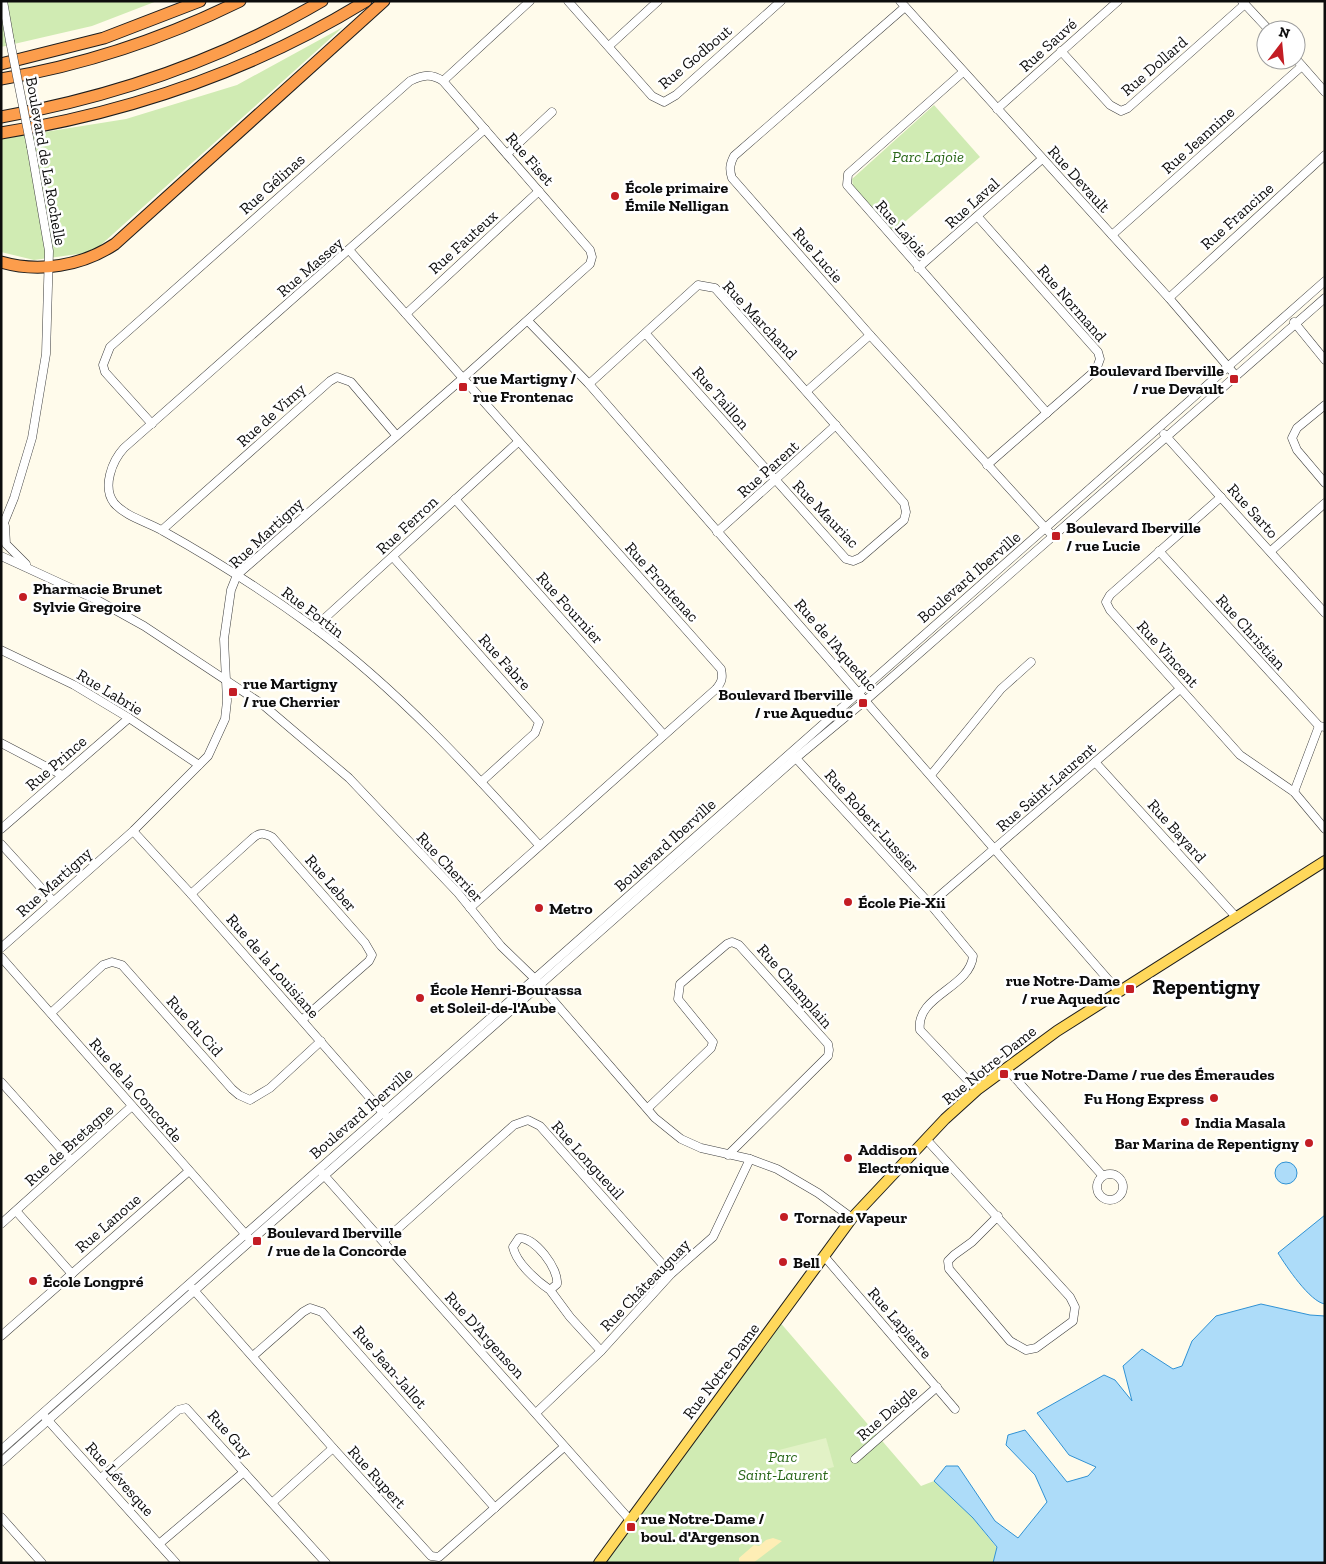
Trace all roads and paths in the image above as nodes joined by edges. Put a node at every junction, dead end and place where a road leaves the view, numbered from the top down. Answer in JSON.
{"nodes":[{"id":1,"x":2,"y":1,"type":"edge"},
{"id":2,"x":200,"y":1,"type":"edge"},
{"id":3,"x":240,"y":1,"type":"edge"},
{"id":4,"x":322,"y":1,"type":"edge"},
{"id":5,"x":366,"y":1,"type":"edge"},
{"id":6,"x":384,"y":1,"type":"edge"},
{"id":7,"x":530,"y":1,"type":"edge"},
{"id":8,"x":568,"y":1,"type":"edge"},
{"id":9,"x":658,"y":1,"type":"edge"},
{"id":10,"x":781,"y":1,"type":"edge"},
{"id":11,"x":1118,"y":1,"type":"edge"},
{"id":12,"x":1244,"y":3,"type":"edge"},
{"id":13,"x":903,"y":4,"type":"edge"},
{"id":14,"x":1260,"y":20,"type":"edge"},
{"id":15,"x":608,"y":46,"type":"junction"},
{"id":16,"x":1061,"y":51,"type":"junction"},
{"id":17,"x":1,"y":64,"type":"edge"},
{"id":18,"x":1291,"y":70,"type":"edge"},
{"id":19,"x":1305,"y":70,"type":"edge"},
{"id":20,"x":963,"y":72,"type":"junction"},
{"id":21,"x":1,"y":79,"type":"edge"},
{"id":22,"x":443,"y":81,"type":"junction"},
{"id":23,"x":1325,"y":92,"type":"edge"},
{"id":24,"x":997,"y":109,"type":"junction"},
{"id":25,"x":552,"y":112,"type":"dead end"},
{"id":26,"x":1,"y":117,"type":"edge"},
{"id":27,"x":485,"y":129,"type":"junction"},
{"id":28,"x":1,"y":133,"type":"edge"},
{"id":29,"x":507,"y":154,"type":"junction"},
{"id":30,"x":1325,"y":155,"type":"edge"},
{"id":31,"x":1042,"y":159,"type":"junction"},
{"id":32,"x":540,"y":191,"type":"junction"},
{"id":33,"x":978,"y":216,"type":"junction"},
{"id":34,"x":1112,"y":236,"type":"junction"},
{"id":35,"x":350,"y":250,"type":"junction"},
{"id":36,"x":592,"y":257,"type":"joint"},
{"id":37,"x":1,"y":262,"type":"edge"},
{"id":38,"x":49,"y":267,"type":"junction"},
{"id":39,"x":918,"y":268,"type":"junction"},
{"id":40,"x":1325,"y":282,"type":"edge"},
{"id":41,"x":1169,"y":298,"type":"junction"},
{"id":42,"x":1325,"y":298,"type":"edge"},
{"id":43,"x":406,"y":314,"type":"junction"},
{"id":44,"x":1288,"y":315,"type":"junction"},
{"id":45,"x":528,"y":321,"type":"junction"},
{"id":46,"x":1296,"y":325,"type":"junction"},
{"id":47,"x":646,"y":334,"type":"junction"},
{"id":48,"x":870,"y":336,"type":"junction"},
{"id":49,"x":1325,"y":360,"type":"edge"},
{"id":50,"x":1228,"y":368,"type":"junction"},
{"id":51,"x":1236,"y":376,"type":"junction"},
{"id":52,"x":462,"y":379,"type":"junction"},
{"id":53,"x":588,"y":384,"type":"junction"},
{"id":54,"x":807,"y":390,"type":"junction"},
{"id":55,"x":1325,"y":405,"type":"edge"},
{"id":56,"x":1046,"y":413,"type":"junction"},
{"id":57,"x":152,"y":424,"type":"junction"},
{"id":58,"x":836,"y":425,"type":"junction"},
{"id":59,"x":1160,"y":428,"type":"junction"},
{"id":60,"x":396,"y":435,"type":"junction"},
{"id":61,"x":1168,"y":438,"type":"junction"},
{"id":62,"x":518,"y":442,"type":"junction"},
{"id":63,"x":987,"y":466,"type":"junction"},
{"id":64,"x":776,"y":481,"type":"junction"},
{"id":65,"x":1325,"y":483,"type":"edge"},
{"id":66,"x":1221,"y":497,"type":"junction"},
{"id":67,"x":455,"y":500,"type":"junction"},
{"id":68,"x":1325,"y":503,"type":"edge"},
{"id":69,"x":10,"y":509,"type":"junction"},
{"id":70,"x":1045,"y":528,"type":"junction"},
{"id":71,"x":1,"y":530,"type":"edge"},
{"id":72,"x":162,"y":530,"type":"junction"},
{"id":73,"x":717,"y":532,"type":"junction"},
{"id":74,"x":1052,"y":536,"type":"junction"},
{"id":75,"x":1159,"y":551,"type":"junction"},
{"id":76,"x":1270,"y":552,"type":"junction"},
{"id":77,"x":1,"y":556,"type":"edge"},
{"id":78,"x":393,"y":557,"type":"junction"},
{"id":79,"x":237,"y":575,"type":"junction"},
{"id":80,"x":51,"y":579,"type":"junction"},
{"id":81,"x":1325,"y":613,"type":"edge"},
{"id":82,"x":314,"y":628,"type":"junction"},
{"id":83,"x":1,"y":650,"type":"edge"},
{"id":84,"x":1031,"y":662,"type":"dead end"},
{"id":85,"x":226,"y":678,"type":"junction"},
{"id":86,"x":1180,"y":689,"type":"junction"},
{"id":87,"x":859,"y":692,"type":"junction"},
{"id":88,"x":866,"y":700,"type":"junction"},
{"id":89,"x":129,"y":718,"type":"junction"},
{"id":90,"x":1322,"y":727,"type":"edge"},
{"id":91,"x":664,"y":735,"type":"junction"},
{"id":92,"x":1,"y":742,"type":"edge"},
{"id":93,"x":794,"y":755,"type":"junction"},
{"id":94,"x":1096,"y":762,"type":"junction"},
{"id":95,"x":199,"y":765,"type":"junction"},
{"id":96,"x":62,"y":775,"type":"junction"},
{"id":97,"x":931,"y":775,"type":"junction"},
{"id":98,"x":481,"y":782,"type":"junction"},
{"id":99,"x":1294,"y":792,"type":"junction"},
{"id":100,"x":1325,"y":829,"type":"edge"},
{"id":101,"x":1,"y":830,"type":"edge"},
{"id":102,"x":133,"y":831,"type":"junction"},
{"id":103,"x":1,"y":844,"type":"edge"},
{"id":104,"x":539,"y":845,"type":"junction"},
{"id":105,"x":995,"y":850,"type":"junction"},
{"id":106,"x":1325,"y":862,"type":"edge"},
{"id":107,"x":191,"y":894,"type":"junction"},
{"id":108,"x":54,"y":901,"type":"junction"},
{"id":109,"x":930,"y":904,"type":"junction"},
{"id":110,"x":470,"y":908,"type":"junction"},
{"id":111,"x":1237,"y":918,"type":"junction"},
{"id":112,"x":1,"y":948,"type":"edge"},
{"id":113,"x":1,"y":956,"type":"edge"},
{"id":114,"x":534,"y":979,"type":"junction"},
{"id":115,"x":540,"y":986,"type":"junction"},
{"id":116,"x":1119,"y":992,"type":"junction"},
{"id":117,"x":51,"y":1012,"type":"junction"},
{"id":118,"x":302,"y":1020,"type":"junction"},
{"id":119,"x":321,"y":1041,"type":"junction"},
{"id":120,"x":1006,"y":1068,"type":"junction"},
{"id":121,"x":1,"y":1082,"type":"edge"},
{"id":122,"x":977,"y":1090,"type":"junction"},
{"id":123,"x":132,"y":1106,"type":"junction"},
{"id":124,"x":648,"y":1108,"type":"junction"},
{"id":125,"x":383,"y":1112,"type":"junction"},
{"id":126,"x":390,"y":1120,"type":"junction"},
{"id":127,"x":926,"y":1139,"type":"junction"},
{"id":128,"x":728,"y":1155,"type":"junction"},
{"id":129,"x":750,"y":1159,"type":"junction"},
{"id":130,"x":71,"y":1160,"type":"junction"},
{"id":131,"x":318,"y":1170,"type":"junction"},
{"id":132,"x":188,"y":1171,"type":"junction"},
{"id":133,"x":1102,"y":1175,"type":"dead end"},
{"id":134,"x":326,"y":1177,"type":"junction"},
{"id":135,"x":17,"y":1212,"type":"junction"},
{"id":136,"x":998,"y":1216,"type":"junction"},
{"id":137,"x":852,"y":1218,"type":"junction"},
{"id":138,"x":1,"y":1224,"type":"edge"},
{"id":139,"x":245,"y":1234,"type":"junction"},
{"id":140,"x":251,"y":1241,"type":"junction"},
{"id":141,"x":384,"y":1241,"type":"junction"},
{"id":142,"x":824,"y":1256,"type":"junction"},
{"id":143,"x":72,"y":1274,"type":"junction"},
{"id":144,"x":671,"y":1274,"type":"junction"},
{"id":145,"x":192,"y":1288,"type":"junction"},
{"id":146,"x":550,"y":1290,"type":"junction"},
{"id":147,"x":1,"y":1336,"type":"edge"},
{"id":148,"x":601,"y":1351,"type":"junction"},
{"id":149,"x":253,"y":1356,"type":"junction"},
{"id":150,"x":937,"y":1387,"type":"junction"},
{"id":151,"x":955,"y":1408,"type":"dead end"},
{"id":152,"x":536,"y":1412,"type":"junction"},
{"id":153,"x":42,"y":1414,"type":"junction"},
{"id":154,"x":48,"y":1420,"type":"junction"},
{"id":155,"x":564,"y":1447,"type":"junction"},
{"id":156,"x":333,"y":1448,"type":"junction"},
{"id":157,"x":1,"y":1450,"type":"edge"},
{"id":158,"x":855,"y":1459,"type":"dead end"},
{"id":159,"x":1,"y":1462,"type":"edge"},
{"id":160,"x":244,"y":1472,"type":"junction"},
{"id":161,"x":101,"y":1478,"type":"junction"},
{"id":162,"x":273,"y":1502,"type":"junction"},
{"id":163,"x":495,"y":1508,"type":"junction"},
{"id":164,"x":1,"y":1516,"type":"edge"},
{"id":165,"x":630,"y":1520,"type":"junction"},
{"id":166,"x":159,"y":1544,"type":"junction"},
{"id":167,"x":42,"y":1563,"type":"edge"},
{"id":168,"x":176,"y":1563,"type":"edge"},
{"id":169,"x":326,"y":1563,"type":"edge"},
{"id":170,"x":599,"y":1563,"type":"edge"}],
"edges":[{"from":1,"to":38,"type":"street","name":"Boulevard de La Rochelle","bridge":true},
{"from":2,"to":17,"type":"highway"},
{"from":3,"to":21,"type":"highway"},
{"from":4,"to":26,"type":"highway"},
{"from":5,"to":28,"type":"highway"},
{"from":6,"to":38,"type":"highway"},
{"from":7,"to":22,"type":"street"},
{"from":8,"to":15,"type":"street","name":"Rue Godbout"},
{"from":9,"to":15,"type":"street"},
{"from":10,"to":15,"type":"street","name":"Rue Godbout"},
{"from":11,"to":16,"type":"street","name":"Rue Sauvé"},
{"from":12,"to":14,"type":"street"},
{"from":12,"to":16,"type":"street","name":"Rue Dollard"},
{"from":13,"to":20,"type":"street","name":"Rue Devault"},
{"from":13,"to":48,"type":"street","name":"Rue Lucie"},
{"from":16,"to":24,"type":"street","name":"Rue Sauvé"},
{"from":18,"to":34,"type":"street","name":"Rue Jeannine"},
{"from":19,"to":23,"type":"street"},
{"from":20,"to":24,"type":"street","name":"Rue Devault"},
{"from":20,"to":39,"type":"street","name":"Rue Lajoie"},
{"from":22,"to":27,"type":"street","name":"Rue Fiset"},
{"from":22,"to":57,"type":"street","name":"Rue Gélinas"},
{"from":24,"to":31,"type":"street","name":"Rue Devault"},
{"from":25,"to":29,"type":"street"},
{"from":27,"to":29,"type":"street","name":"Rue Fiset"},
{"from":27,"to":35,"type":"street","name":"Rue Massey"},
{"from":29,"to":32,"type":"street","name":"Rue Fiset"},
{"from":30,"to":41,"type":"street","name":"Rue Francine"},
{"from":31,"to":33,"type":"street","name":"Rue Laval"},
{"from":31,"to":34,"type":"street","name":"Rue Devault"},
{"from":32,"to":36,"type":"street","name":"Rue Fiset"},
{"from":32,"to":43,"type":"street","name":"Rue Fauteux"},
{"from":33,"to":39,"type":"street","name":"Rue Laval"},
{"from":33,"to":56,"type":"street","name":"Rue Normand"},
{"from":34,"to":41,"type":"street","name":"Rue Devault"},
{"from":35,"to":43,"type":"street","name":"Rue Frontenac"},
{"from":35,"to":57,"type":"street","name":"Rue Massey"},
{"from":36,"to":45,"type":"street","name":"Rue Martigny"},
{"from":37,"to":38,"type":"highway"},
{"from":38,"to":69,"type":"street","name":"Boulevard de La Rochelle"},
{"from":39,"to":56,"type":"street","name":"Rue Lajoie"},
{"from":40,"to":44,"type":"street","name":"Boulevard Iberville"},
{"from":41,"to":50,"type":"street","name":"Rue Devault"},
{"from":42,"to":46,"type":"street","name":"Boulevard Iberville"},
{"from":43,"to":52,"type":"street","name":"Rue Frontenac"},
{"from":44,"to":46,"type":"street"},
{"from":44,"to":50,"type":"street","name":"Boulevard Iberville"},
{"from":45,"to":52,"type":"street","name":"Rue Martigny"},
{"from":45,"to":53,"type":"street","name":"Rue de l'Aqueduc"},
{"from":46,"to":49,"type":"street"},
{"from":46,"to":51,"type":"street","name":"Boulevard Iberville"},
{"from":47,"to":53,"type":"street","name":"Rue Marchand"},
{"from":47,"to":54,"type":"street","name":"Rue Marchand"},
{"from":47,"to":64,"type":"street","name":"Rue Taillon"},
{"from":48,"to":54,"type":"street"},
{"from":48,"to":63,"type":"street","name":"Rue Lucie"},
{"from":50,"to":51,"type":"street","name":"Rue Devault"},
{"from":50,"to":59,"type":"street","name":"Boulevard Iberville"},
{"from":51,"to":61,"type":"street","name":"Boulevard Iberville"},
{"from":52,"to":60,"type":"street","name":"Rue Martigny"},
{"from":52,"to":62,"type":"street","name":"Rue Frontenac"},
{"from":53,"to":73,"type":"street","name":"Rue de l'Aqueduc"},
{"from":54,"to":58,"type":"street","name":"Rue Marchand"},
{"from":55,"to":65,"type":"street"},
{"from":56,"to":63,"type":"street","name":"Rue Normand"},
{"from":57,"to":72,"type":"street","name":"Rue Fortin"},
{"from":58,"to":64,"type":"street","name":"Rue Parent"},
{"from":58,"to":64,"type":"street","name":"Rue Mauriac"},
{"from":59,"to":61,"type":"street","name":"Rue Sarto"},
{"from":59,"to":70,"type":"street","name":"Boulevard Iberville"},
{"from":60,"to":72,"type":"street","name":"Rue de Vimy"},
{"from":60,"to":79,"type":"street","name":"Rue Martigny"},
{"from":61,"to":66,"type":"street","name":"Rue Sarto"},
{"from":61,"to":74,"type":"street","name":"Boulevard Iberville"},
{"from":62,"to":67,"type":"street","name":"Rue Ferron"},
{"from":62,"to":91,"type":"street","name":"Rue Frontenac"},
{"from":63,"to":70,"type":"street","name":"Rue Lucie"},
{"from":64,"to":73,"type":"street","name":"Rue Parent"},
{"from":66,"to":75,"type":"street","name":"Rue Vincent"},
{"from":66,"to":76,"type":"street","name":"Rue Sarto"},
{"from":67,"to":78,"type":"street","name":"Rue Ferron"},
{"from":67,"to":91,"type":"street","name":"Rue Fournier"},
{"from":68,"to":76,"type":"street"},
{"from":69,"to":71,"type":"street","name":"Boulevard de La Rochelle"},
{"from":69,"to":80,"type":"street"},
{"from":70,"to":74,"type":"street","name":"Rue Lucie"},
{"from":70,"to":87,"type":"street","name":"Boulevard Iberville"},
{"from":72,"to":79,"type":"street","name":"Rue Fortin"},
{"from":73,"to":87,"type":"street","name":"Rue de l'Aqueduc"},
{"from":74,"to":88,"type":"street","name":"Boulevard Iberville"},
{"from":75,"to":86,"type":"street","name":"Rue Vincent"},
{"from":75,"to":90,"type":"street","name":"Rue Christian"},
{"from":76,"to":81,"type":"street","name":"Rue Sarto"},
{"from":77,"to":80,"type":"street","name":"Rue Cherrier"},
{"from":78,"to":82,"type":"street","name":"Rue Ferron"},
{"from":78,"to":98,"type":"street","name":"Rue Fabre"},
{"from":79,"to":82,"type":"street","name":"Rue Fortin"},
{"from":79,"to":85,"type":"street","name":"Rue Martigny"},
{"from":80,"to":85,"type":"street","name":"Rue Cherrier"},
{"from":82,"to":98,"type":"street","name":"Rue Fortin"},
{"from":83,"to":89,"type":"street","name":"Rue Labrie"},
{"from":84,"to":97,"type":"street"},
{"from":85,"to":95,"type":"street","name":"Rue Martigny"},
{"from":85,"to":110,"type":"street","name":"Rue Cherrier"},
{"from":86,"to":94,"type":"street","name":"Rue Saint-Laurent"},
{"from":86,"to":99,"type":"street","name":"Rue Vincent"},
{"from":87,"to":88,"type":"street","name":"Rue de l'Aqueduc"},
{"from":87,"to":93,"type":"street","name":"Boulevard Iberville"},
{"from":88,"to":93,"type":"street","name":"Boulevard Iberville"},
{"from":88,"to":97,"type":"street","name":"Rue de l'Aqueduc"},
{"from":89,"to":95,"type":"street","name":"Rue Labrie"},
{"from":89,"to":96,"type":"street","name":"Rue Prince"},
{"from":90,"to":99,"type":"street"},
{"from":91,"to":104,"type":"street","name":"Rue Frontenac"},
{"from":92,"to":96,"type":"street"},
{"from":93,"to":109,"type":"street","name":"Rue Robert-Lussier"},
{"from":93,"to":114,"type":"street","name":"Boulevard Iberville"},
{"from":93,"to":115,"type":"street","name":"Boulevard Iberville"},
{"from":94,"to":105,"type":"street","name":"Rue Saint-Laurent"},
{"from":94,"to":111,"type":"street","name":"Rue Bayard"},
{"from":95,"to":102,"type":"street","name":"Rue Martigny"},
{"from":96,"to":101,"type":"street","name":"Rue Prince"},
{"from":97,"to":105,"type":"street","name":"Rue de l'Aqueduc"},
{"from":98,"to":104,"type":"street","name":"Rue Fortin"},
{"from":99,"to":100,"type":"street","name":"Rue Vincent"},
{"from":102,"to":107,"type":"street","name":"Rue de la Louisiane"},
{"from":102,"to":108,"type":"street","name":"Rue Martigny"},
{"from":103,"to":108,"type":"street"},
{"from":104,"to":110,"type":"street","name":"Rue Frontenac"},
{"from":105,"to":109,"type":"street","name":"Rue Saint-Laurent"},
{"from":105,"to":116,"type":"street","name":"Rue de l'Aqueduc"},
{"from":106,"to":111,"type":"main road","name":"Rue Notre-Dame"},
{"from":107,"to":118,"type":"street","name":"Rue de la Louisiane"},
{"from":107,"to":118,"type":"street","name":"Rue Leber"},
{"from":108,"to":112,"type":"street","name":"Rue Martigny"},
{"from":109,"to":122,"type":"street","name":"Rue Robert-Lussier"},
{"from":110,"to":114,"type":"street","name":"Rue Cherrier"},
{"from":111,"to":116,"type":"main road","name":"Rue Notre-Dame"},
{"from":113,"to":117,"type":"street","name":"Rue de la Concorde"},
{"from":114,"to":115,"type":"street","name":"Rue Cherrier"},
{"from":114,"to":125,"type":"street","name":"Boulevard Iberville"},
{"from":115,"to":124,"type":"street","name":"Rue Cherrier"},
{"from":115,"to":126,"type":"street","name":"Boulevard Iberville"},
{"from":116,"to":120,"type":"main road","name":"Rue Notre-Dame"},
{"from":117,"to":119,"type":"street","name":"Rue du Cid"},
{"from":117,"to":123,"type":"street","name":"Rue de la Concorde"},
{"from":118,"to":119,"type":"street","name":"Rue de la Louisiane"},
{"from":119,"to":125,"type":"street","name":"Rue de la Louisiane"},
{"from":120,"to":122,"type":"main road","name":"Rue Notre-Dame"},
{"from":120,"to":133,"type":"street"},
{"from":121,"to":130,"type":"street"},
{"from":122,"to":127,"type":"main road","name":"Rue Notre-Dame"},
{"from":123,"to":130,"type":"street","name":"Rue de Bretagne"},
{"from":123,"to":132,"type":"street","name":"Rue de la Concorde"},
{"from":124,"to":128,"type":"street","name":"Rue Cherrier"},
{"from":124,"to":128,"type":"street","name":"Rue Champlain"},
{"from":125,"to":126,"type":"street","name":"Rue de la Louisiane"},
{"from":125,"to":131,"type":"street","name":"Boulevard Iberville"},
{"from":126,"to":134,"type":"street","name":"Boulevard Iberville"},
{"from":127,"to":136,"type":"street"},
{"from":127,"to":137,"type":"main road","name":"Rue Notre-Dame"},
{"from":128,"to":129,"type":"street","name":"Rue Cherrier"},
{"from":129,"to":137,"type":"street","name":"Rue Cherrier"},
{"from":129,"to":144,"type":"street","name":"Rue Châteauguay"},
{"from":130,"to":135,"type":"street","name":"Rue de Bretagne"},
{"from":131,"to":134,"type":"street","name":"Rue D'Argenson"},
{"from":131,"to":139,"type":"street","name":"Boulevard Iberville"},
{"from":132,"to":139,"type":"street","name":"Rue de la Concorde"},
{"from":132,"to":143,"type":"street","name":"Rue Lanoue"},
{"from":134,"to":140,"type":"street","name":"Boulevard Iberville"},
{"from":134,"to":141,"type":"street","name":"Rue D'Argenson"},
{"from":135,"to":138,"type":"street","name":"Rue de Bretagne"},
{"from":135,"to":143,"type":"street"},
{"from":136,"to":136,"type":"street"},
{"from":137,"to":142,"type":"main road","name":"Rue Notre-Dame"},
{"from":139,"to":140,"type":"street","name":"Rue de la Concorde"},
{"from":139,"to":145,"type":"street","name":"Boulevard Iberville"},
{"from":140,"to":145,"type":"street","name":"Boulevard Iberville"},
{"from":141,"to":144,"type":"street","name":"Rue Longueuil"},
{"from":141,"to":152,"type":"street","name":"Rue D'Argenson"},
{"from":142,"to":150,"type":"street","name":"Rue Lapierre"},
{"from":142,"to":165,"type":"main road","name":"Rue Notre-Dame"},
{"from":143,"to":147,"type":"street","name":"Rue Lanoue"},
{"from":144,"to":148,"type":"street","name":"Rue Châteauguay"},
{"from":145,"to":149,"type":"street","name":"Rue Rupert"},
{"from":145,"to":153,"type":"street","name":"Boulevard Iberville"},
{"from":145,"to":154,"type":"street","name":"Boulevard Iberville"},
{"from":146,"to":146,"type":"street"},
{"from":146,"to":148,"type":"street"},
{"from":148,"to":152,"type":"street","name":"Rue Châteauguay"},
{"from":149,"to":156,"type":"street","name":"Rue Rupert"},
{"from":149,"to":163,"type":"street","name":"Rue Jean-Jallot"},
{"from":150,"to":151,"type":"street","name":"Rue Lapierre"},
{"from":150,"to":158,"type":"street","name":"Rue Daigle"},
{"from":152,"to":155,"type":"street","name":"Rue D'Argenson"},
{"from":153,"to":154,"type":"street","name":"Rue Lévesque"},
{"from":153,"to":157,"type":"street","name":"Boulevard Iberville"},
{"from":154,"to":159,"type":"street","name":"Boulevard Iberville"},
{"from":154,"to":161,"type":"street","name":"Rue Lévesque"},
{"from":155,"to":163,"type":"street","name":"Rue Rupert"},
{"from":155,"to":165,"type":"street","name":"Rue D'Argenson"},
{"from":156,"to":162,"type":"street"},
{"from":156,"to":163,"type":"street","name":"Rue Rupert"},
{"from":160,"to":161,"type":"street","name":"Rue Guy"},
{"from":160,"to":162,"type":"street","name":"Rue Guy"},
{"from":160,"to":166,"type":"street"},
{"from":161,"to":166,"type":"street","name":"Rue Lévesque"},
{"from":162,"to":169,"type":"street","name":"Rue Guy"},
{"from":164,"to":167,"type":"street"},
{"from":165,"to":170,"type":"main road","name":"Rue Notre-Dame"},
{"from":166,"to":168,"type":"street","name":"Rue Lévesque"}]}
